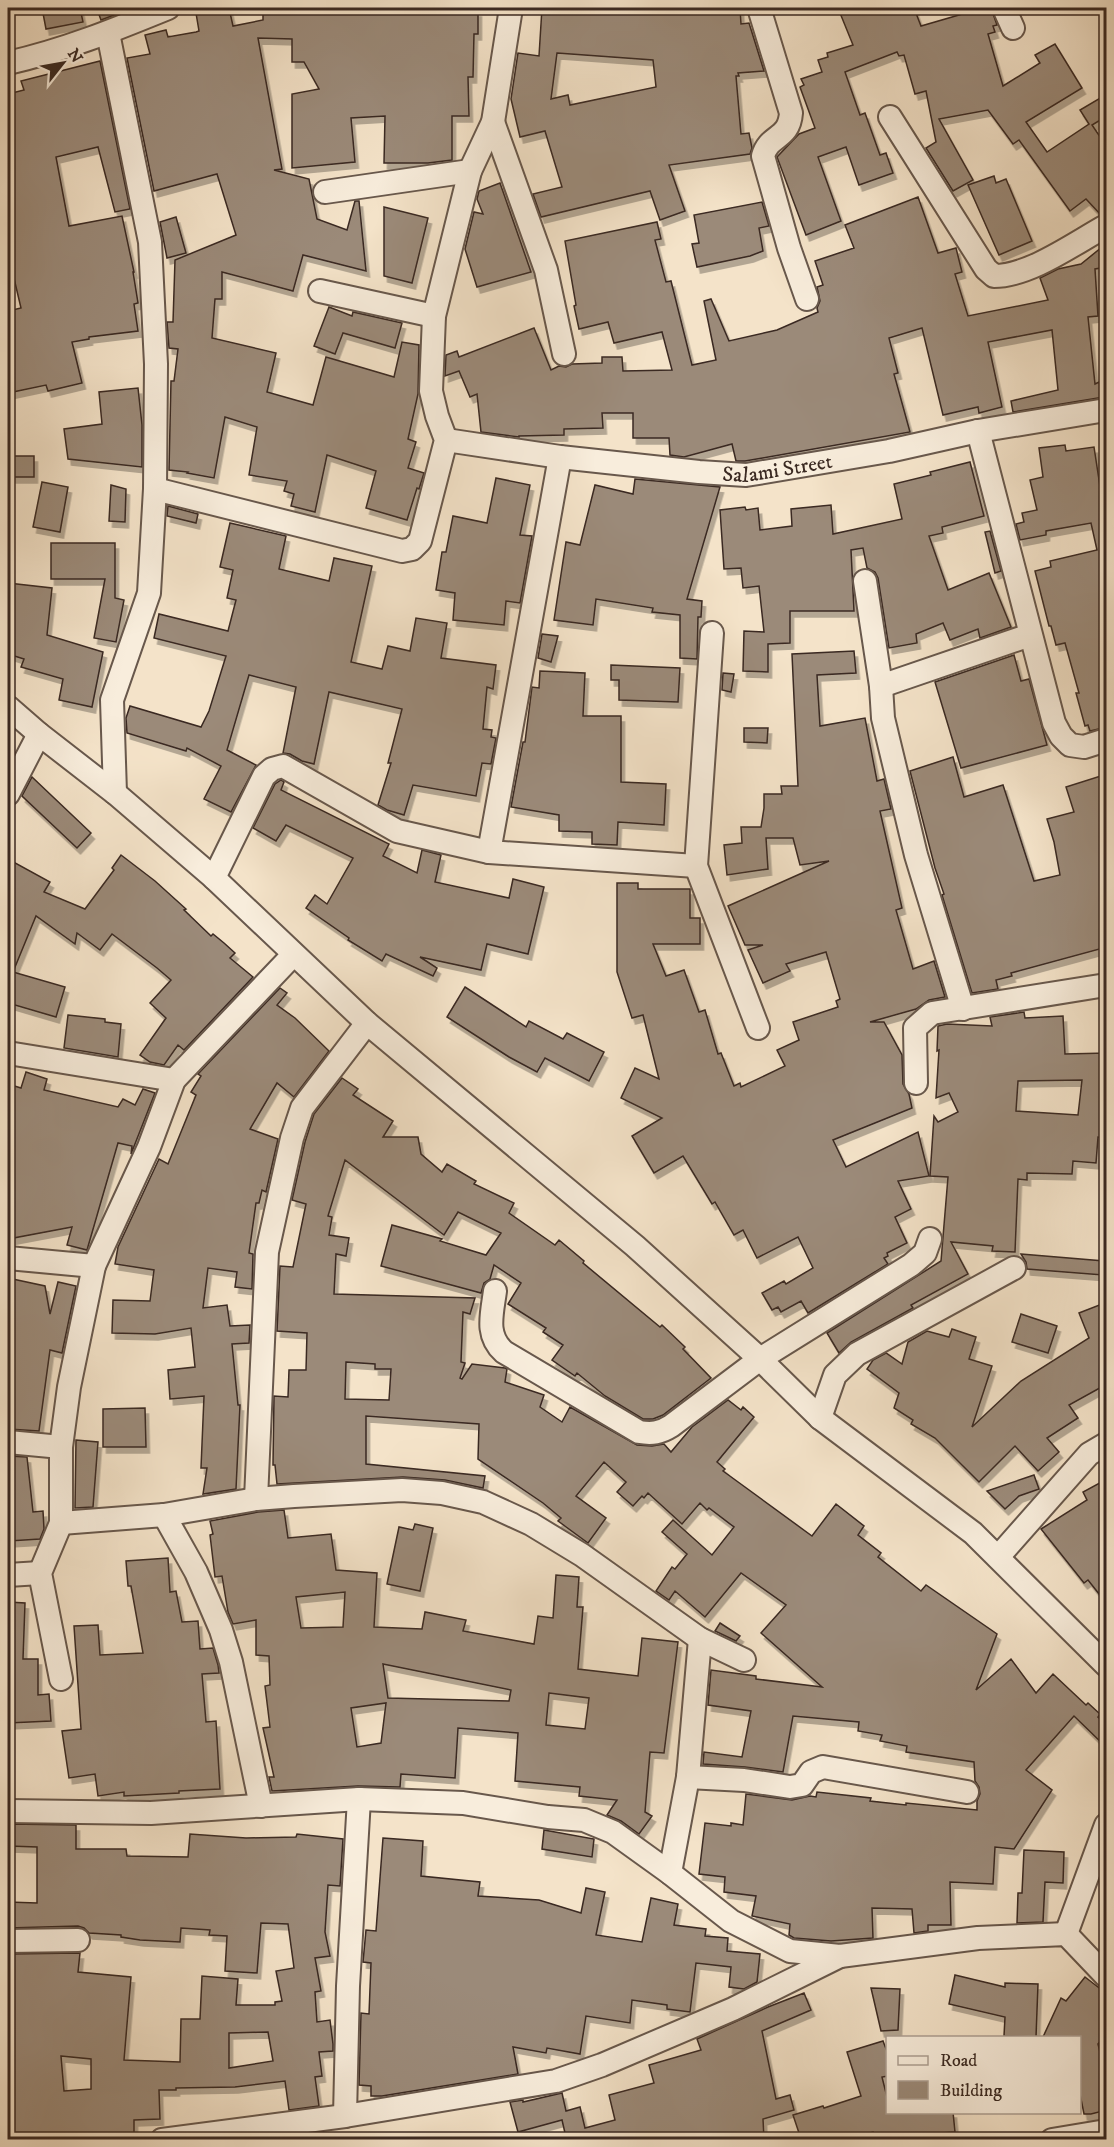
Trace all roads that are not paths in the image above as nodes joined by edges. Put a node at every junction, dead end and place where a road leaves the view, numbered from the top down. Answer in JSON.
{"nodes":[{"id":1,"x":168,"y":8,"type":"edge"},
{"id":2,"x":511,"y":8,"type":"edge"},
{"id":3,"x":759,"y":8,"type":"edge"},
{"id":4,"x":1004,"y":8,"type":"edge"},
{"id":5,"x":1013,"y":28,"type":"dead end"},
{"id":6,"x":108,"y":33,"type":"junction"},
{"id":7,"x":8,"y":63,"type":"edge"},
{"id":8,"x":890,"y":117,"type":"dead end"},
{"id":9,"x":493,"y":122,"type":"junction"},
{"id":10,"x":470,"y":171,"type":"junction"},
{"id":11,"x":325,"y":192,"type":"dead end"},
{"id":12,"x":1107,"y":226,"type":"edge"},
{"id":13,"x":320,"y":291,"type":"dead end"},
{"id":14,"x":807,"y":299,"type":"dead end"},
{"id":15,"x":434,"y":316,"type":"junction"},
{"id":16,"x":564,"y":354,"type":"dead end"},
{"id":17,"x":1107,"y":411,"type":"edge"},
{"id":18,"x":978,"y":431,"type":"junction"},
{"id":19,"x":446,"y":440,"type":"junction"},
{"id":20,"x":560,"y":457,"type":"junction"},
{"id":21,"x":155,"y":489,"type":"junction"},
{"id":22,"x":865,"y":581,"type":"dead end"},
{"id":23,"x":712,"y":633,"type":"dead end"},
{"id":24,"x":1030,"y":635,"type":"junction"},
{"id":25,"x":881,"y":686,"type":"junction"},
{"id":26,"x":8,"y":707,"type":"edge"},
{"id":27,"x":39,"y":734,"type":"junction"},
{"id":28,"x":1107,"y":740,"type":"edge"},
{"id":29,"x":115,"y":793,"type":"junction"},
{"id":30,"x":8,"y":794,"type":"edge"},
{"id":31,"x":489,"y":852,"type":"junction"},
{"id":32,"x":696,"y":867,"type":"junction"},
{"id":33,"x":214,"y":878,"type":"junction"},
{"id":34,"x":293,"y":955,"type":"junction"},
{"id":35,"x":1107,"y":985,"type":"edge"},
{"id":36,"x":963,"y":1009,"type":"junction"},
{"id":37,"x":367,"y":1023,"type":"junction"},
{"id":38,"x":759,"y":1028,"type":"dead end"},
{"id":39,"x":8,"y":1053,"type":"edge"},
{"id":40,"x":174,"y":1080,"type":"junction"},
{"id":41,"x":916,"y":1083,"type":"dead end"},
{"id":42,"x":930,"y":1239,"type":"dead end"},
{"id":43,"x":8,"y":1258,"type":"edge"},
{"id":44,"x":94,"y":1266,"type":"junction"},
{"id":45,"x":1014,"y":1268,"type":"dead end"},
{"id":46,"x":495,"y":1291,"type":"dead end"},
{"id":47,"x":760,"y":1359,"type":"junction"},
{"id":48,"x":820,"y":1418,"type":"junction"},
{"id":49,"x":8,"y":1442,"type":"edge"},
{"id":50,"x":1107,"y":1444,"type":"edge"},
{"id":51,"x":61,"y":1447,"type":"junction"},
{"id":52,"x":256,"y":1499,"type":"junction"},
{"id":53,"x":164,"y":1515,"type":"junction"},
{"id":54,"x":61,"y":1523,"type":"junction"},
{"id":55,"x":998,"y":1557,"type":"junction"},
{"id":56,"x":40,"y":1573,"type":"junction"},
{"id":57,"x":8,"y":1575,"type":"edge"},
{"id":58,"x":700,"y":1639,"type":"junction"},
{"id":59,"x":744,"y":1660,"type":"dead end"},
{"id":60,"x":1107,"y":1665,"type":"edge"},
{"id":61,"x":61,"y":1679,"type":"dead end"},
{"id":62,"x":688,"y":1777,"type":"junction"},
{"id":63,"x":967,"y":1792,"type":"dead end"},
{"id":64,"x":359,"y":1799,"type":"junction"},
{"id":65,"x":261,"y":1806,"type":"junction"},
{"id":66,"x":8,"y":1811,"type":"edge"},
{"id":67,"x":1107,"y":1825,"type":"edge"},
{"id":68,"x":670,"y":1873,"type":"junction"},
{"id":69,"x":1066,"y":1934,"type":"junction"},
{"id":70,"x":78,"y":1940,"type":"dead end"},
{"id":71,"x":8,"y":1941,"type":"edge"},
{"id":72,"x":840,"y":1956,"type":"junction"},
{"id":73,"x":1107,"y":1976,"type":"edge"},
{"id":74,"x":345,"y":2116,"type":"junction"},
{"id":75,"x":1107,"y":2131,"type":"edge"},
{"id":76,"x":162,"y":2139,"type":"edge"},
{"id":77,"x":1052,"y":2139,"type":"edge"}],
"edges":[{"from":1,"to":6,"type":"street"},
{"from":2,"to":9,"type":"street"},
{"from":3,"to":14,"type":"street"},
{"from":4,"to":5,"type":"street"},
{"from":6,"to":7,"type":"street"},
{"from":6,"to":21,"type":"street"},
{"from":8,"to":12,"type":"street"},
{"from":9,"to":10,"type":"street"},
{"from":9,"to":16,"type":"street"},
{"from":10,"to":11,"type":"street"},
{"from":10,"to":15,"type":"street"},
{"from":13,"to":15,"type":"street"},
{"from":15,"to":19,"type":"street"},
{"from":17,"to":18,"type":"street","name":"Salami Street"},
{"from":18,"to":20,"type":"street","name":"Salami Street"},
{"from":18,"to":24,"type":"street"},
{"from":19,"to":20,"type":"street","name":"Salami Street"},
{"from":19,"to":21,"type":"street"},
{"from":20,"to":31,"type":"street"},
{"from":21,"to":29,"type":"street"},
{"from":22,"to":25,"type":"street"},
{"from":23,"to":32,"type":"street"},
{"from":24,"to":25,"type":"street"},
{"from":24,"to":28,"type":"street"},
{"from":25,"to":36,"type":"street"},
{"from":26,"to":27,"type":"street"},
{"from":27,"to":29,"type":"street"},
{"from":27,"to":30,"type":"street"},
{"from":29,"to":33,"type":"street"},
{"from":31,"to":32,"type":"street"},
{"from":31,"to":33,"type":"street"},
{"from":32,"to":38,"type":"street"},
{"from":33,"to":34,"type":"street"},
{"from":34,"to":37,"type":"street"},
{"from":34,"to":40,"type":"street"},
{"from":35,"to":36,"type":"street"},
{"from":36,"to":41,"type":"street"},
{"from":37,"to":47,"type":"street"},
{"from":37,"to":52,"type":"street"},
{"from":39,"to":40,"type":"street"},
{"from":40,"to":44,"type":"street"},
{"from":42,"to":47,"type":"street"},
{"from":43,"to":44,"type":"street"},
{"from":44,"to":51,"type":"street"},
{"from":45,"to":48,"type":"street"},
{"from":46,"to":47,"type":"street"},
{"from":47,"to":48,"type":"street"},
{"from":48,"to":55,"type":"street"},
{"from":49,"to":51,"type":"street"},
{"from":50,"to":55,"type":"street"},
{"from":51,"to":54,"type":"street"},
{"from":52,"to":53,"type":"street"},
{"from":52,"to":58,"type":"street"},
{"from":53,"to":54,"type":"street"},
{"from":53,"to":65,"type":"street"},
{"from":54,"to":56,"type":"street"},
{"from":55,"to":60,"type":"street"},
{"from":56,"to":57,"type":"street"},
{"from":56,"to":61,"type":"street"},
{"from":58,"to":59,"type":"street"},
{"from":58,"to":62,"type":"street"},
{"from":62,"to":63,"type":"street"},
{"from":62,"to":68,"type":"street"},
{"from":64,"to":65,"type":"street"},
{"from":64,"to":68,"type":"street"},
{"from":64,"to":74,"type":"street"},
{"from":65,"to":66,"type":"street"},
{"from":67,"to":69,"type":"street"},
{"from":68,"to":72,"type":"street"},
{"from":69,"to":72,"type":"street"},
{"from":69,"to":73,"type":"street"},
{"from":70,"to":71,"type":"street"},
{"from":72,"to":74,"type":"street"},
{"from":74,"to":76,"type":"street"},
{"from":75,"to":77,"type":"street"}]}
